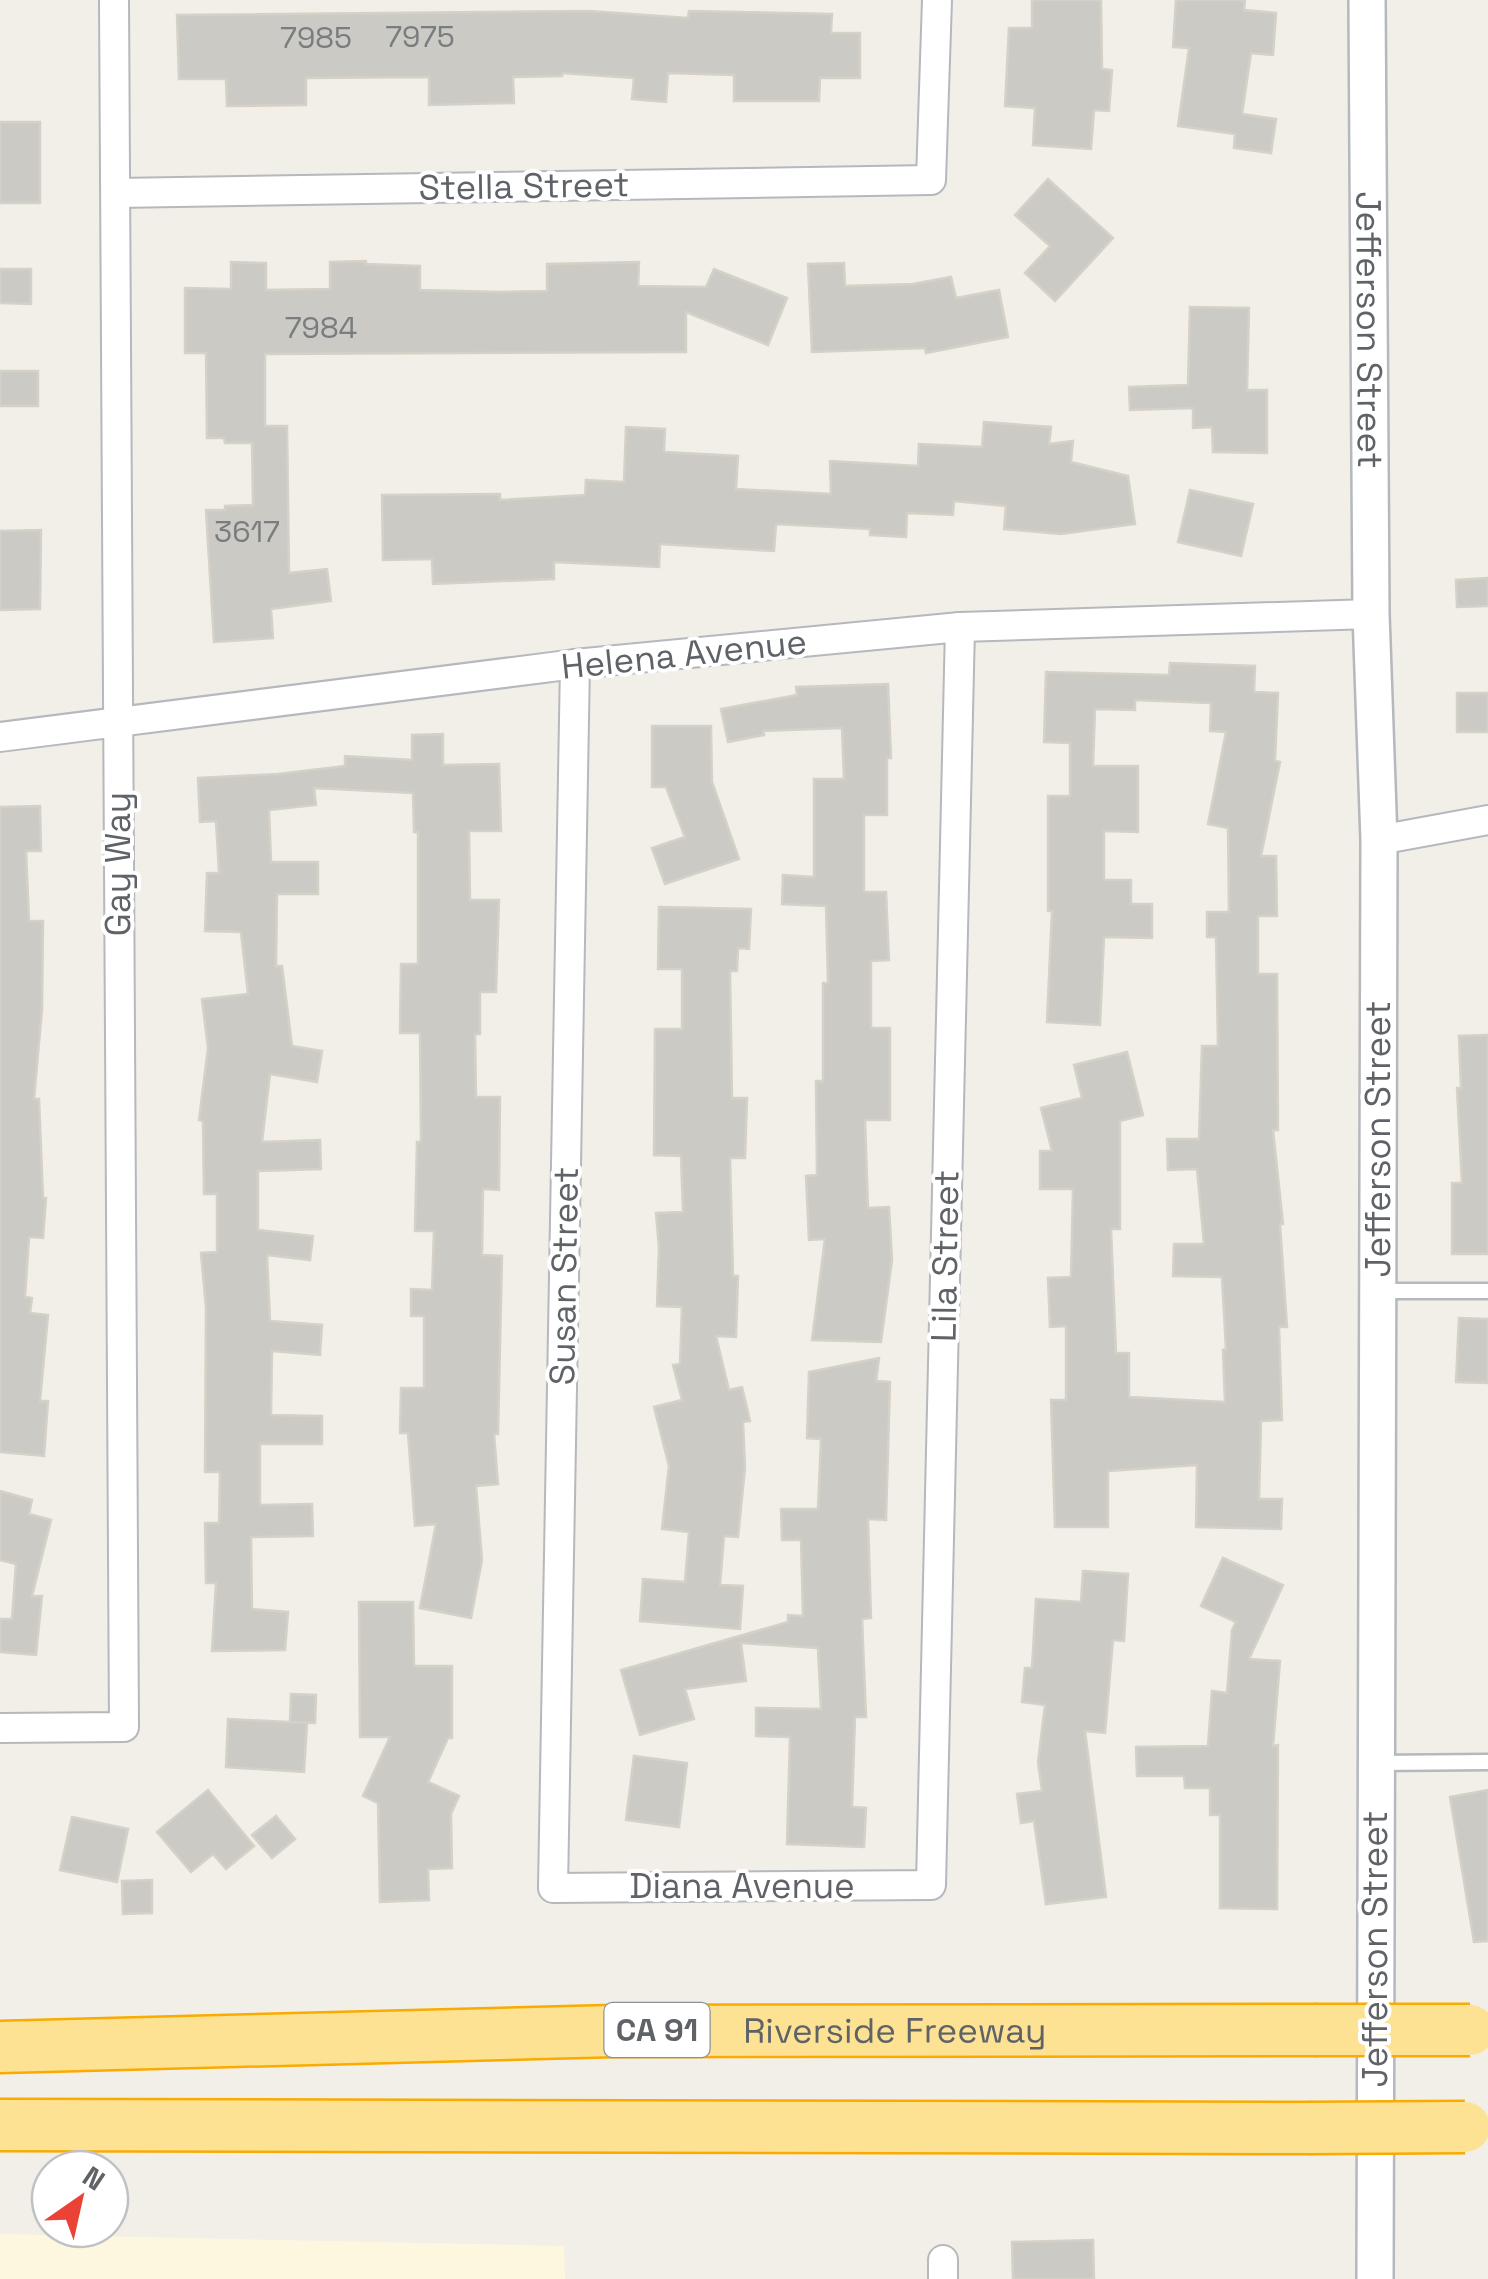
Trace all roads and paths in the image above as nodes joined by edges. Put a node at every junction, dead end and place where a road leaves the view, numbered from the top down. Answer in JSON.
{"nodes":[{"id":1,"x":114,"y":0,"type":"edge"},
{"id":2,"x":937,"y":0,"type":"edge"},
{"id":3,"x":1367,"y":0,"type":"edge"},
{"id":4,"x":116,"y":192,"type":"junction"},
{"id":5,"x":1371,"y":614,"type":"junction"},
{"id":6,"x":960,"y":627,"type":"junction"},
{"id":7,"x":576,"y":664,"type":"junction"},
{"id":8,"x":117,"y":720,"type":"junction"},
{"id":9,"x":0,"y":736,"type":"edge"},
{"id":10,"x":1488,"y":820,"type":"edge"},
{"id":11,"x":1379,"y":840,"type":"junction"},
{"id":12,"x":1377,"y":1291,"type":"junction"},
{"id":13,"x":1488,"y":1291,"type":"edge"},
{"id":14,"x":0,"y":1728,"type":"edge"},
{"id":15,"x":1488,"y":1762,"type":"edge"},
{"id":16,"x":1376,"y":1763,"type":"junction"},
{"id":17,"x":931,"y":1885,"type":"joint"},
{"id":18,"x":553,"y":1888,"type":"joint"},
{"id":19,"x":1479,"y":2030,"type":"edge"},
{"id":20,"x":0,"y":2047,"type":"edge"},
{"id":21,"x":0,"y":2125,"type":"edge"},
{"id":22,"x":1476,"y":2127,"type":"edge"},
{"id":23,"x":1375,"y":2279,"type":"edge"}],
"edges":[{"from":1,"to":4,"type":"street","name":"Gay Way"},
{"from":2,"to":4,"type":"street","name":"Stella Street"},
{"from":3,"to":5,"type":"street","name":"Jefferson Street"},
{"from":4,"to":8,"type":"street","name":"Gay Way"},
{"from":5,"to":6,"type":"street","name":"Helena Avenue"},
{"from":5,"to":11,"type":"street","name":"Jefferson Street"},
{"from":6,"to":7,"type":"street","name":"Helena Avenue"},
{"from":6,"to":17,"type":"street","name":"Lila Street"},
{"from":7,"to":8,"type":"street","name":"Helena Avenue"},
{"from":7,"to":18,"type":"street","name":"Susan Street"},
{"from":8,"to":9,"type":"street","name":"Helena Avenue"},
{"from":8,"to":14,"type":"street","name":"Gay Way"},
{"from":10,"to":11,"type":"street"},
{"from":11,"to":12,"type":"street","name":"Jefferson Street"},
{"from":12,"to":13,"type":"lane"},
{"from":12,"to":16,"type":"street","name":"Jefferson Street"},
{"from":15,"to":16,"type":"lane"},
{"from":16,"to":23,"type":"street","name":"Jefferson Street"},
{"from":17,"to":18,"type":"street","name":"Diana Avenue"},
{"from":19,"to":20,"type":"highway","name":"Riverside Freeway","number":"CA 91","bridge":true},
{"from":21,"to":22,"type":"highway","bridge":true}]}
